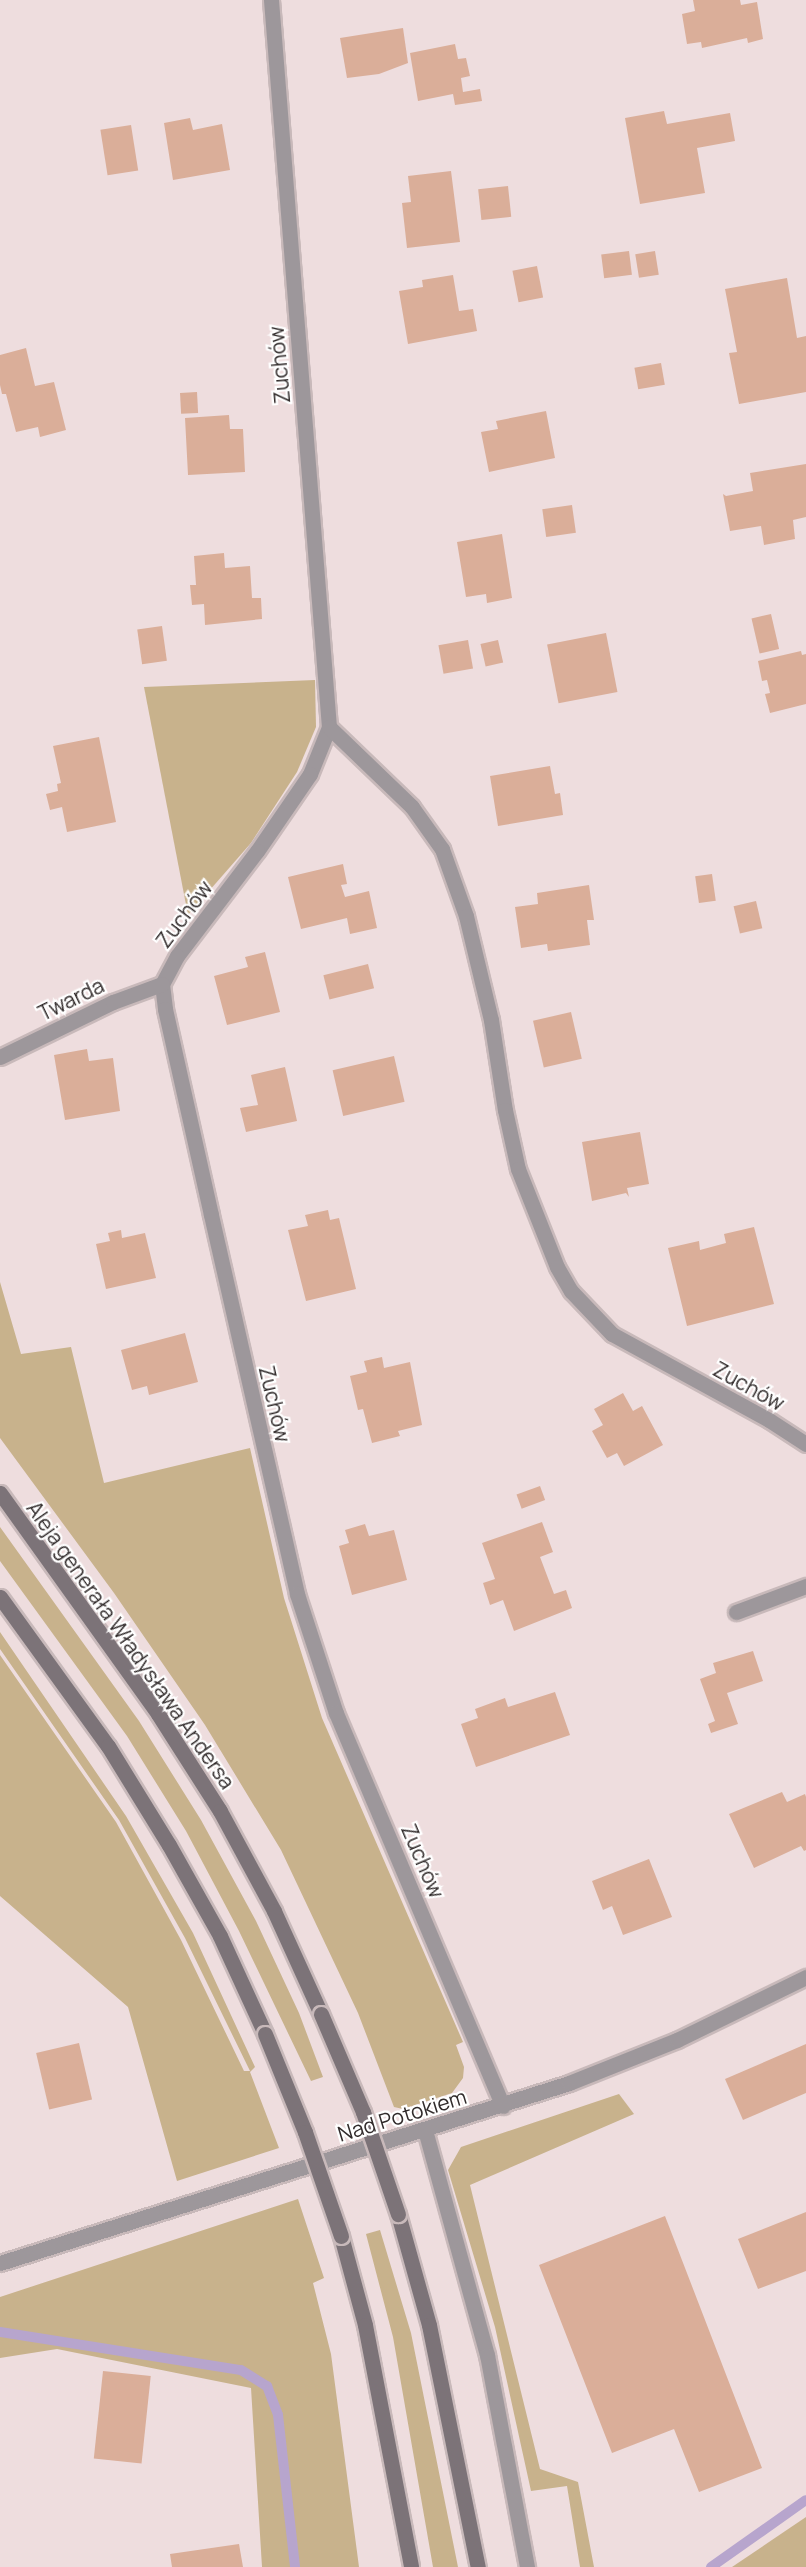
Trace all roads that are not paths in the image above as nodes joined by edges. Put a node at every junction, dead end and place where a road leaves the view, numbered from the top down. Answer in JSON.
{"nodes":[{"id":1,"x":271,"y":0,"type":"edge"},
{"id":2,"x":329,"y":727,"type":"junction"},
{"id":3,"x":162,"y":984,"type":"junction"},
{"id":4,"x":0,"y":1057,"type":"edge"},
{"id":5,"x":806,"y":1444,"type":"edge"},
{"id":6,"x":0,"y":1493,"type":"edge"},
{"id":7,"x":806,"y":1586,"type":"edge"},
{"id":8,"x":0,"y":1597,"type":"edge"},
{"id":9,"x":736,"y":1611,"type":"dead end"},
{"id":10,"x":806,"y":1977,"type":"edge"},
{"id":11,"x":503,"y":2106,"type":"junction"},
{"id":12,"x":425,"y":2130,"type":"junction"},
{"id":13,"x":0,"y":2263,"type":"edge"},
{"id":14,"x":411,"y":2567,"type":"edge"},
{"id":15,"x":477,"y":2567,"type":"edge"},
{"id":16,"x":527,"y":2567,"type":"edge"}],
"edges":[{"from":1,"to":2,"type":"street","name":"Zuchów"},
{"from":2,"to":3,"type":"street","name":"Zuchów"},
{"from":2,"to":5,"type":"street","name":"Zuchów"},
{"from":3,"to":4,"type":"street","name":"Twarda"},
{"from":3,"to":11,"type":"street","name":"Zuchów"},
{"from":6,"to":15,"type":"main road","name":"Aleja generała Władysława Andersa","bridge":true},
{"from":7,"to":9,"type":"street"},
{"from":8,"to":14,"type":"main road","bridge":true},
{"from":10,"to":11,"type":"street","name":"Nad Potokiem"},
{"from":11,"to":12,"type":"street","name":"Nad Potokiem"},
{"from":12,"to":13,"type":"street","name":"Nad Potokiem"},
{"from":12,"to":16,"type":"street"}]}
